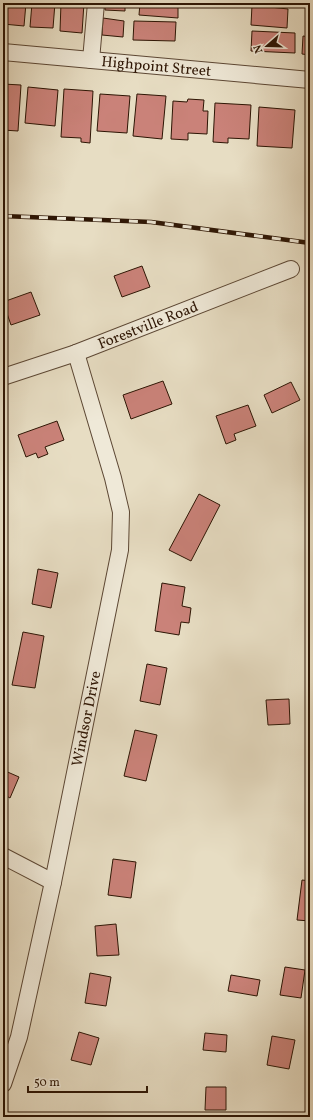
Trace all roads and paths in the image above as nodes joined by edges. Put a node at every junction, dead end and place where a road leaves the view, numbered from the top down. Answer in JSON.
{"nodes":[{"id":1,"x":96,"y":3,"type":"edge"},
{"id":2,"x":3,"y":52,"type":"edge"},
{"id":3,"x":91,"y":60,"type":"junction"},
{"id":4,"x":310,"y":80,"type":"edge"},
{"id":5,"x":291,"y":269,"type":"dead end"},
{"id":6,"x":76,"y":353,"type":"junction"},
{"id":7,"x":3,"y":377,"type":"edge"},
{"id":8,"x":3,"y":856,"type":"edge"},
{"id":9,"x":53,"y":882,"type":"junction"},
{"id":10,"x":3,"y":1084,"type":"edge"}],
"edges":[{"from":1,"to":3,"type":"street"},
{"from":2,"to":3,"type":"street","name":"Highpoint Street"},
{"from":3,"to":4,"type":"street","name":"Highpoint Street"},
{"from":5,"to":6,"type":"street","name":"Forestville Road"},
{"from":6,"to":7,"type":"street","name":"Forestville Road"},
{"from":6,"to":9,"type":"street","name":"Windsor Drive"},
{"from":8,"to":9,"type":"street"},
{"from":9,"to":10,"type":"street","name":"Windsor Drive"}]}
